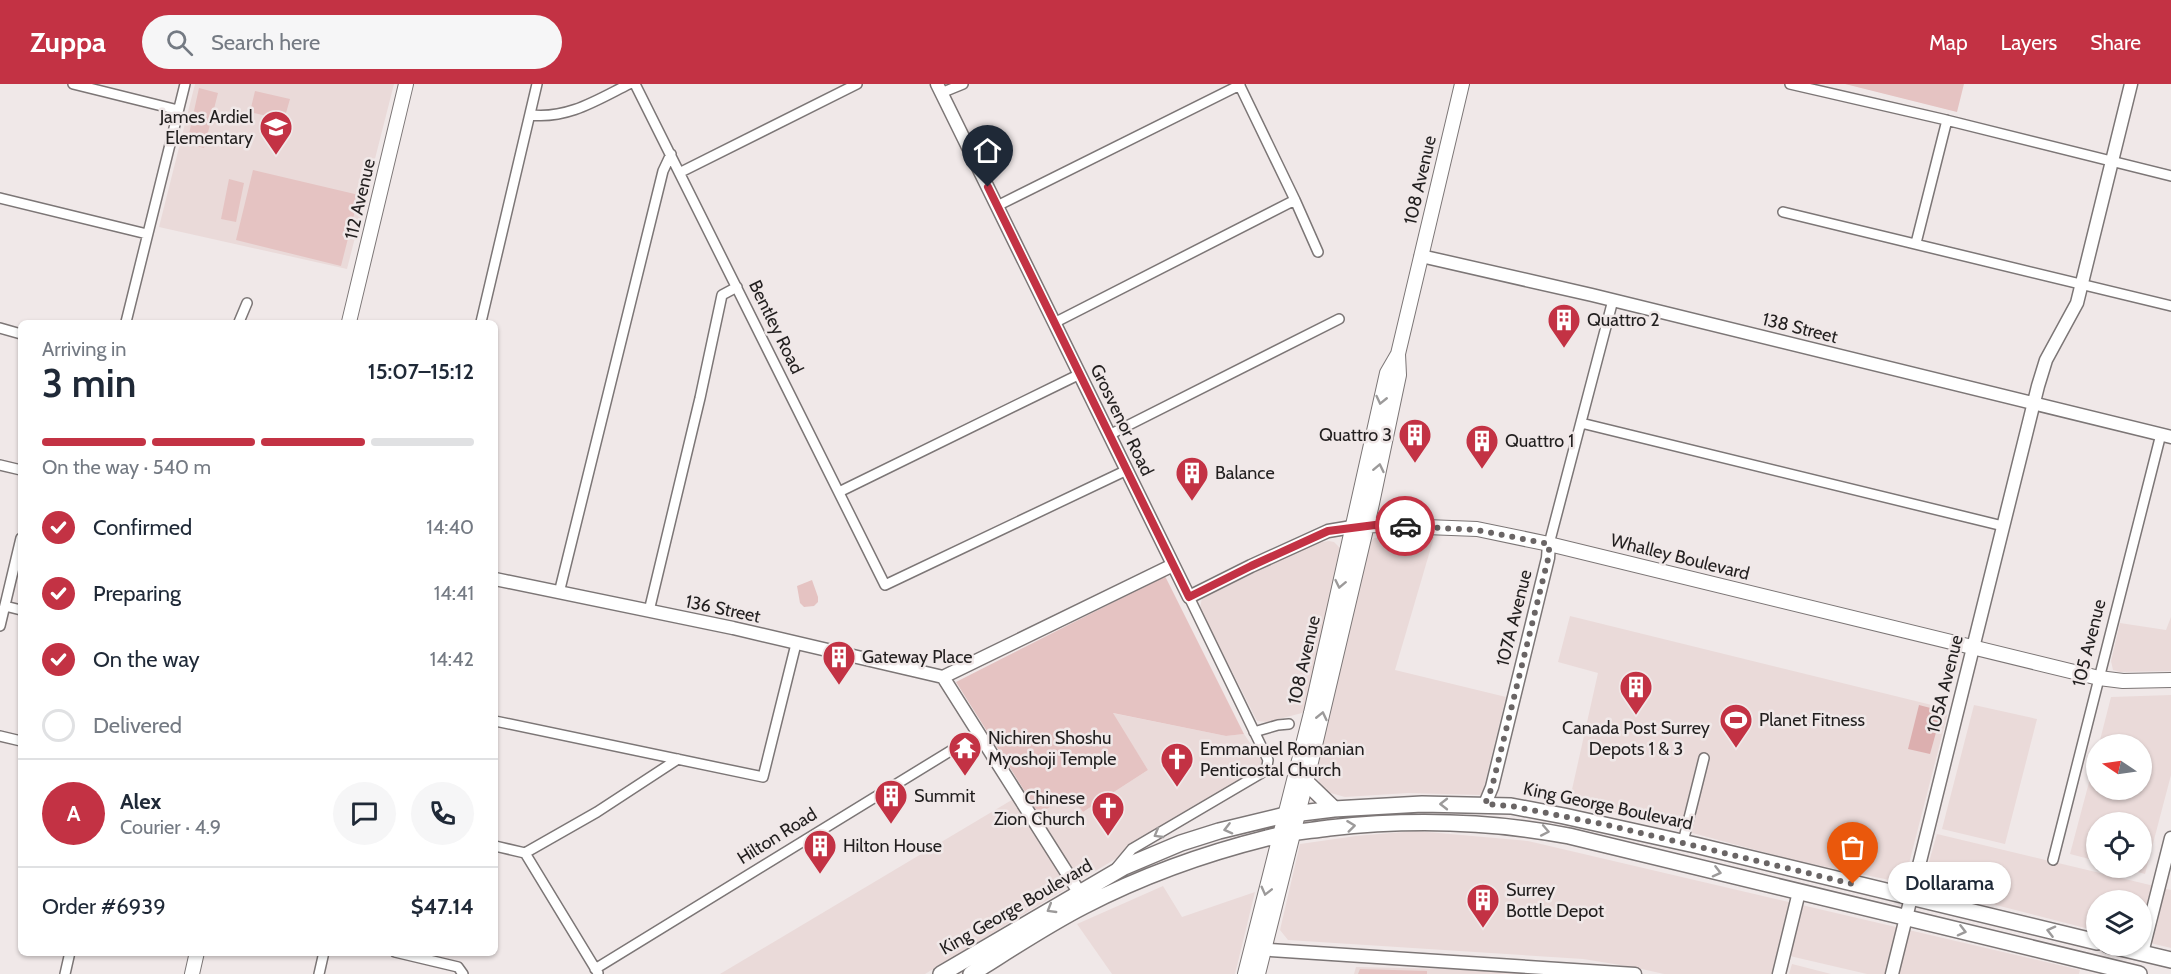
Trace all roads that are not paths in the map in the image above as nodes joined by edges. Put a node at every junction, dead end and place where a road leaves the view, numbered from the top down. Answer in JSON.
{"nodes":[{"id":1,"x":73,"y":84,"type":"edge"},
{"id":2,"x":185,"y":84,"type":"edge"},
{"id":3,"x":406,"y":84,"type":"edge"},
{"id":4,"x":537,"y":84,"type":"edge"},
{"id":5,"x":629,"y":84,"type":"edge"},
{"id":6,"x":635,"y":84,"type":"edge"},
{"id":7,"x":857,"y":84,"type":"edge"},
{"id":8,"x":963,"y":84,"type":"edge"},
{"id":9,"x":1462,"y":84,"type":"edge"},
{"id":10,"x":1790,"y":84,"type":"edge"},
{"id":11,"x":2131,"y":84,"type":"edge"},
{"id":12,"x":1239,"y":85,"type":"edge"},
{"id":13,"x":939,"y":89,"type":"edge"},
{"id":14,"x":178,"y":110,"type":"junction"},
{"id":15,"x":531,"y":115,"type":"junction"},
{"id":16,"x":1947,"y":120,"type":"junction"},
{"id":17,"x":671,"y":154,"type":"junction"},
{"id":18,"x":2112,"y":162,"type":"junction"},
{"id":19,"x":681,"y":172,"type":"junction"},
{"id":20,"x":2171,"y":176,"type":"edge"},
{"id":21,"x":0,"y":198,"type":"edge"},
{"id":22,"x":1295,"y":200,"type":"junction"},
{"id":23,"x":997,"y":206,"type":"junction"},
{"id":24,"x":1783,"y":212,"type":"dead end"},
{"id":25,"x":147,"y":234,"type":"junction"},
{"id":26,"x":1916,"y":243,"type":"junction"},
{"id":27,"x":1318,"y":252,"type":"dead end"},
{"id":28,"x":1421,"y":256,"type":"junction"},
{"id":29,"x":2082,"y":285,"type":"junction"},
{"id":30,"x":737,"y":287,"type":"junction"},
{"id":31,"x":1613,"y":300,"type":"junction"},
{"id":32,"x":247,"y":303,"type":"dead end"},
{"id":33,"x":2171,"y":306,"type":"edge"},
{"id":34,"x":1339,"y":319,"type":"dead end"},
{"id":35,"x":126,"y":320,"type":"edge"},
{"id":36,"x":240,"y":320,"type":"edge"},
{"id":37,"x":349,"y":320,"type":"edge"},
{"id":38,"x":481,"y":320,"type":"edge"},
{"id":39,"x":1054,"y":323,"type":"junction"},
{"id":40,"x":0,"y":328,"type":"edge"},
{"id":41,"x":18,"y":333,"type":"edge"},
{"id":42,"x":1080,"y":374,"type":"junction"},
{"id":43,"x":2033,"y":404,"type":"junction"},
{"id":44,"x":1581,"y":423,"type":"junction"},
{"id":45,"x":1109,"y":435,"type":"junction"},
{"id":46,"x":2166,"y":436,"type":"edge"},
{"id":47,"x":0,"y":465,"type":"edge"},
{"id":48,"x":18,"y":469,"type":"edge"},
{"id":49,"x":1126,"y":470,"type":"junction"},
{"id":50,"x":838,"y":492,"type":"junction"},
{"id":51,"x":1359,"y":526,"type":"junction"},
{"id":52,"x":2003,"y":526,"type":"junction"},
{"id":53,"x":1549,"y":544,"type":"junction"},
{"id":54,"x":18,"y":551,"type":"edge"},
{"id":55,"x":1173,"y":565,"type":"junction"},
{"id":56,"x":498,"y":580,"type":"edge"},
{"id":57,"x":560,"y":593,"type":"junction"},
{"id":58,"x":1189,"y":597,"type":"junction"},
{"id":59,"x":5,"y":606,"type":"junction"},
{"id":60,"x":18,"y":609,"type":"edge"},
{"id":61,"x":650,"y":611,"type":"junction"},
{"id":62,"x":0,"y":626,"type":"edge"},
{"id":63,"x":796,"y":644,"type":"junction"},
{"id":64,"x":1973,"y":647,"type":"junction"},
{"id":65,"x":943,"y":677,"type":"junction"},
{"id":66,"x":2099,"y":678,"type":"junction"},
{"id":67,"x":2171,"y":680,"type":"edge"},
{"id":68,"x":498,"y":721,"type":"edge"},
{"id":69,"x":1289,"y":724,"type":"dead end"},
{"id":70,"x":1254,"y":732,"type":"junction"},
{"id":71,"x":978,"y":734,"type":"junction"},
{"id":72,"x":0,"y":736,"type":"edge"},
{"id":73,"x":18,"y":740,"type":"edge"},
{"id":74,"x":1704,"y":758,"type":"dead end"},
{"id":75,"x":678,"y":759,"type":"junction"},
{"id":76,"x":1263,"y":772,"type":"joint"},
{"id":77,"x":1306,"y":782,"type":"junction"},
{"id":78,"x":1485,"y":804,"type":"junction"},
{"id":79,"x":1334,"y":809,"type":"junction"},
{"id":80,"x":1291,"y":814,"type":"junction"},
{"id":81,"x":1286,"y":834,"type":"junction"},
{"id":82,"x":2171,"y":838,"type":"edge"},
{"id":83,"x":1683,"y":842,"type":"junction"},
{"id":84,"x":498,"y":847,"type":"edge"},
{"id":85,"x":525,"y":853,"type":"junction"},
{"id":86,"x":1660,"y":858,"type":"junction"},
{"id":87,"x":2053,"y":860,"type":"dead end"},
{"id":88,"x":1690,"y":865,"type":"junction"},
{"id":89,"x":1111,"y":874,"type":"junction"},
{"id":90,"x":1079,"y":892,"type":"junction"},
{"id":91,"x":1799,"y":892,"type":"junction"},
{"id":92,"x":1910,"y":897,"type":"junction"},
{"id":93,"x":2152,"y":913,"type":"edge"},
{"id":94,"x":1906,"y":917,"type":"junction"},
{"id":95,"x":2086,"y":939,"type":"edge"},
{"id":96,"x":1258,"y":949,"type":"junction"},
{"id":97,"x":2152,"y":955,"type":"edge"},
{"id":98,"x":69,"y":956,"type":"edge"},
{"id":99,"x":196,"y":956,"type":"edge"},
{"id":100,"x":323,"y":956,"type":"edge"},
{"id":101,"x":411,"y":956,"type":"edge"},
{"id":102,"x":2171,"y":960,"type":"edge"},
{"id":103,"x":2090,"y":968,"type":"edge"},
{"id":104,"x":597,"y":972,"type":"edge"},
{"id":105,"x":64,"y":974,"type":"edge"},
{"id":106,"x":192,"y":974,"type":"edge"},
{"id":107,"x":319,"y":974,"type":"edge"},
{"id":108,"x":464,"y":974,"type":"edge"},
{"id":109,"x":941,"y":974,"type":"edge"},
{"id":110,"x":971,"y":974,"type":"edge"},
{"id":111,"x":1245,"y":974,"type":"edge"},
{"id":112,"x":1258,"y":974,"type":"edge"},
{"id":113,"x":1635,"y":974,"type":"edge"},
{"id":114,"x":1779,"y":974,"type":"edge"},
{"id":115,"x":1892,"y":974,"type":"edge"},
{"id":116,"x":2139,"y":974,"type":"edge"}],
"edges":[{"from":1,"to":14,"type":"street"},
{"from":2,"to":14,"type":"street"},
{"from":3,"to":37,"type":"main road","name":"112 Avenue"},
{"from":4,"to":15,"type":"street"},
{"from":5,"to":15,"type":"street"},
{"from":6,"to":17,"type":"street","name":"Bentley Road"},
{"from":7,"to":19,"type":"street"},
{"from":8,"to":13,"type":"street"},
{"from":9,"to":28,"type":"main road","name":"108 Avenue"},
{"from":10,"to":16,"type":"street"},
{"from":11,"to":18,"type":"street","name":"105A Avenue"},
{"from":12,"to":22,"type":"street"},
{"from":12,"to":23,"type":"street"},
{"from":13,"to":23,"type":"street","name":"Grosvenor Road"},
{"from":14,"to":25,"type":"street"},
{"from":15,"to":38,"type":"street"},
{"from":16,"to":18,"type":"street"},
{"from":16,"to":26,"type":"street"},
{"from":17,"to":19,"type":"street","name":"Bentley Road"},
{"from":17,"to":57,"type":"street"},
{"from":18,"to":20,"type":"street"},
{"from":18,"to":29,"type":"street","name":"105A Avenue"},
{"from":19,"to":30,"type":"street","name":"Bentley Road"},
{"from":21,"to":25,"type":"street"},
{"from":22,"to":27,"type":"street"},
{"from":22,"to":39,"type":"street"},
{"from":23,"to":39,"type":"street","name":"Grosvenor Road"},
{"from":24,"to":26,"type":"street"},
{"from":25,"to":35,"type":"street"},
{"from":26,"to":29,"type":"street"},
{"from":28,"to":31,"type":"street","name":"138 Street"},
{"from":28,"to":51,"type":"main road","name":"108 Avenue"},
{"from":29,"to":33,"type":"street"},
{"from":29,"to":43,"type":"street","name":"105A Avenue"},
{"from":30,"to":50,"type":"street","name":"Bentley Road"},
{"from":30,"to":61,"type":"street"},
{"from":31,"to":43,"type":"street","name":"138 Street"},
{"from":31,"to":44,"type":"street","name":"107A Avenue"},
{"from":32,"to":36,"type":"street"},
{"from":34,"to":45,"type":"street"},
{"from":39,"to":42,"type":"street","name":"Grosvenor Road"},
{"from":40,"to":41,"type":"street"},
{"from":42,"to":45,"type":"street","name":"Grosvenor Road"},
{"from":42,"to":50,"type":"street"},
{"from":43,"to":46,"type":"street","name":"138 Street"},
{"from":43,"to":52,"type":"street","name":"105A Avenue"},
{"from":44,"to":52,"type":"street"},
{"from":44,"to":53,"type":"street","name":"107A Avenue"},
{"from":45,"to":49,"type":"street","name":"Grosvenor Road"},
{"from":46,"to":66,"type":"street","name":"105 Avenue"},
{"from":47,"to":48,"type":"street"},
{"from":49,"to":50,"type":"street","name":"Bentley Road"},
{"from":49,"to":55,"type":"street","name":"Grosvenor Road"},
{"from":51,"to":53,"type":"main road","name":"Whalley Boulevard"},
{"from":51,"to":58,"type":"street","name":"Whalley Boulevard"},
{"from":77,"to":51,"type":"main road","name":"108 Avenue","one_way":true},
{"from":51,"to":80,"type":"main road","name":"108 Avenue","one_way":true},
{"from":52,"to":64,"type":"street","name":"105A Avenue"},
{"from":53,"to":64,"type":"main road","name":"Whalley Boulevard"},
{"from":53,"to":78,"type":"street","name":"107A Avenue"},
{"from":54,"to":59,"type":"street"},
{"from":55,"to":58,"type":"street","name":"Grosvenor Road"},
{"from":55,"to":65,"type":"street"},
{"from":56,"to":57,"type":"street","name":"136 Street"},
{"from":57,"to":61,"type":"street","name":"136 Street"},
{"from":58,"to":70,"type":"street","name":"Grosvenor Road"},
{"from":59,"to":60,"type":"street"},
{"from":59,"to":62,"type":"street"},
{"from":61,"to":63,"type":"street","name":"136 Street"},
{"from":63,"to":65,"type":"street","name":"136 Street"},
{"from":63,"to":75,"type":"street"},
{"from":64,"to":66,"type":"main road","name":"Whalley Boulevard"},
{"from":64,"to":92,"type":"street","name":"105A Avenue"},
{"from":65,"to":71,"type":"street"},
{"from":66,"to":67,"type":"main road","name":"Whalley Boulevard"},
{"from":66,"to":87,"type":"street","name":"105 Avenue"},
{"from":68,"to":75,"type":"street"},
{"from":69,"to":70,"type":"street"},
{"from":70,"to":76,"type":"street","name":"Grosvenor Road"},
{"from":71,"to":90,"type":"street"},
{"from":71,"to":104,"type":"street","name":"Hilton Road"},
{"from":72,"to":73,"type":"street"},
{"from":74,"to":83,"type":"street"},
{"from":75,"to":85,"type":"street"},
{"from":76,"to":89,"type":"street","name":"King George Boulevard","one_way":true},
{"from":77,"to":79,"type":"main road"},
{"from":77,"to":80,"type":"main road","name":"108 Avenue"},
{"from":78,"to":79,"type":"main road","name":"King George Boulevard","one_way":true},
{"from":78,"to":83,"type":"main road","name":"King George Boulevard"},
{"from":79,"to":80,"type":"main road","name":"King George Boulevard"},
{"from":80,"to":81,"type":"main road","name":"108 Avenue"},
{"from":80,"to":89,"type":"main road","name":"King George Boulevard","one_way":true},
{"from":81,"to":86,"type":"main road","name":"King George Boulevard","one_way":true},
{"from":81,"to":96,"type":"main road","name":"108 Avenue"},
{"from":81,"to":110,"type":"main road","name":"King George Boulevard"},
{"from":82,"to":93,"type":"street"},
{"from":83,"to":86,"type":"main road"},
{"from":83,"to":88,"type":"main road"},
{"from":83,"to":92,"type":"main road","name":"King George Boulevard"},
{"from":84,"to":85,"type":"street"},
{"from":85,"to":104,"type":"street"},
{"from":86,"to":88,"type":"main road","name":"King George Boulevard"},
{"from":88,"to":91,"type":"main road","name":"King George Boulevard","one_way":true},
{"from":89,"to":90,"type":"main road","name":"King George Boulevard"},
{"from":90,"to":109,"type":"main road","name":"King George Boulevard","one_way":true},
{"from":91,"to":94,"type":"main road","name":"King George Boulevard"},
{"from":91,"to":114,"type":"street"},
{"from":92,"to":94,"type":"street","name":"105A Avenue"},
{"from":95,"to":92,"type":"main road","name":"King George Boulevard","one_way":true},
{"from":94,"to":103,"type":"main road","name":"King George Boulevard","one_way":true},
{"from":94,"to":115,"type":"street","name":"105A Avenue"},
{"from":96,"to":111,"type":"main road","name":"108 Avenue"},
{"from":96,"to":112,"type":"main road","name":"108 Avenue"},
{"from":96,"to":113,"type":"street"},
{"from":97,"to":102,"type":"main road"},
{"from":98,"to":105,"type":"street"},
{"from":99,"to":106,"type":"main road"},
{"from":100,"to":107,"type":"street"},
{"from":101,"to":108,"type":"street"},
{"from":103,"to":116,"type":"main road","name":"King George Boulevard"}]}
